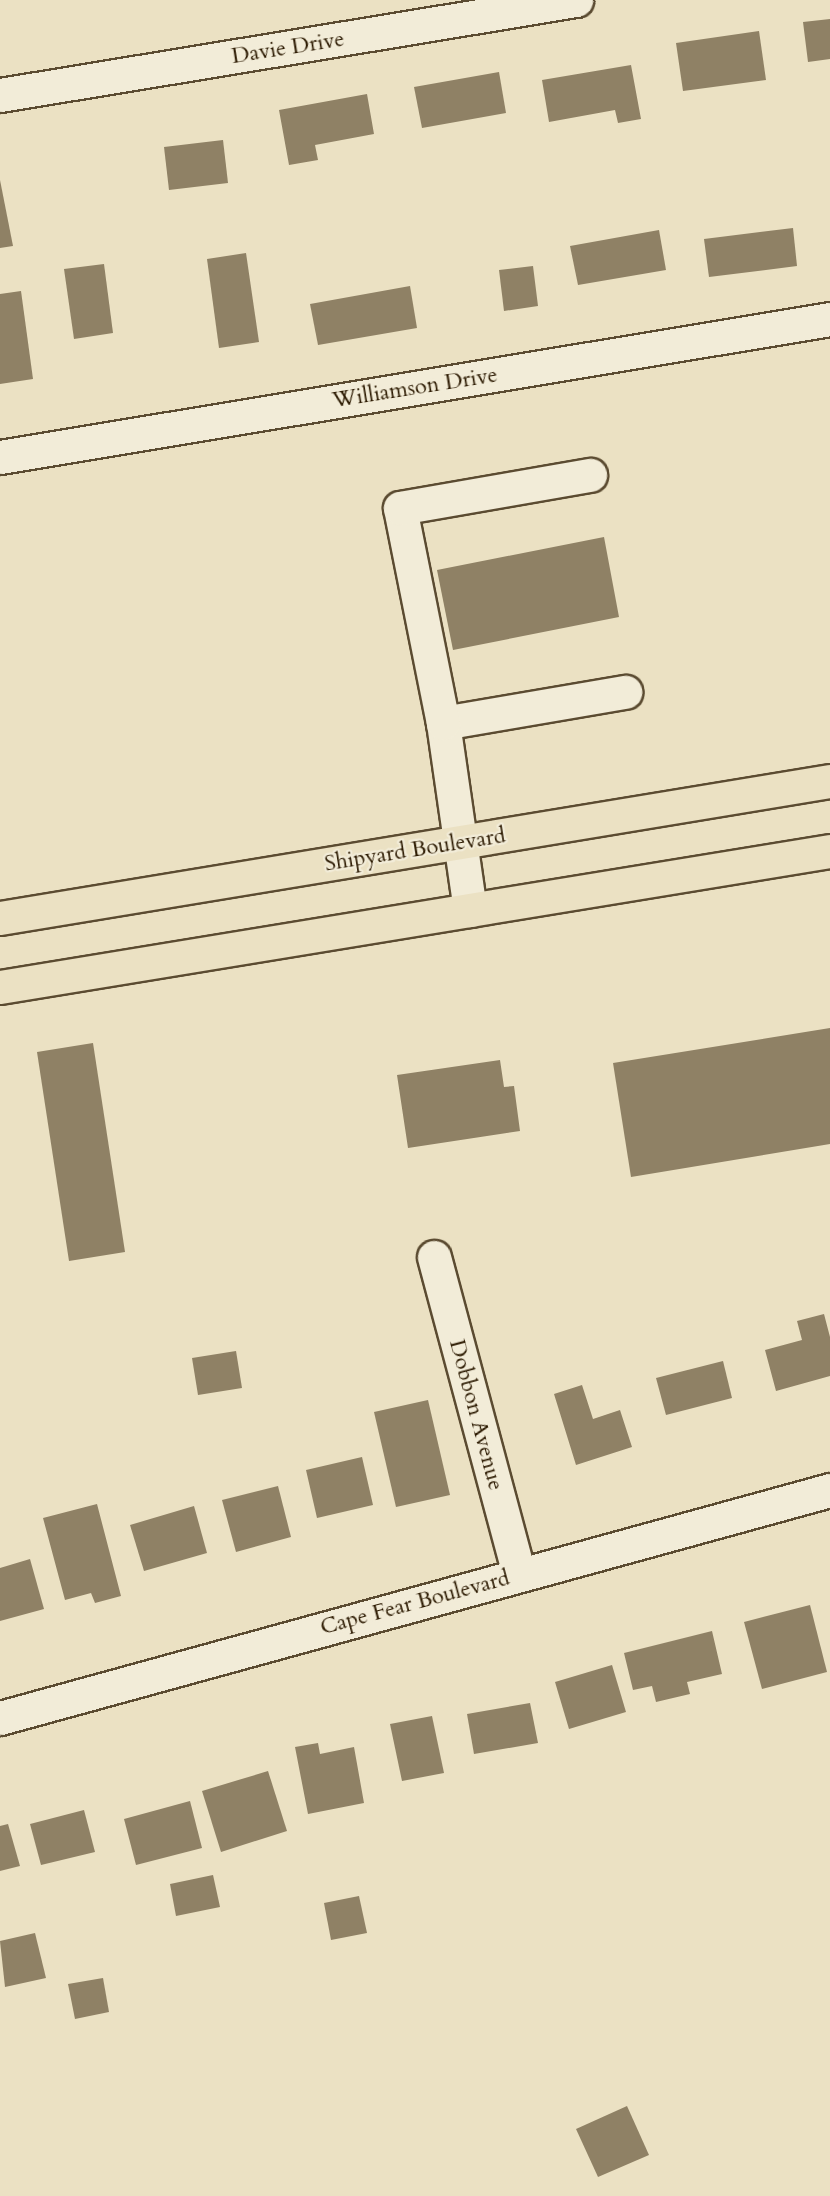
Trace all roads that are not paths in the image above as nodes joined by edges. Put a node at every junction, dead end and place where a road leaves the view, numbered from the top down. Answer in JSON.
{"nodes":[{"id":1,"x":576,"y":0,"type":"edge"},
{"id":2,"x":0,"y":95,"type":"edge"},
{"id":3,"x":830,"y":319,"type":"edge"},
{"id":4,"x":0,"y":457,"type":"edge"},
{"id":5,"x":590,"y":475,"type":"dead end"},
{"id":6,"x":626,"y":692,"type":"dead end"},
{"id":7,"x":443,"y":723,"type":"junction"},
{"id":8,"x":830,"y":781,"type":"edge"},
{"id":9,"x":460,"y":842,"type":"junction"},
{"id":10,"x":830,"y":851,"type":"edge"},
{"id":11,"x":470,"y":910,"type":"junction"},
{"id":12,"x":0,"y":918,"type":"edge"},
{"id":13,"x":0,"y":987,"type":"edge"},
{"id":14,"x":434,"y":1257,"type":"dead end"},
{"id":15,"x":830,"y":1490,"type":"edge"},
{"id":16,"x":519,"y":1574,"type":"junction"},
{"id":17,"x":0,"y":1718,"type":"edge"}],
"edges":[{"from":1,"to":2,"type":"street","name":"Davie Drive"},
{"from":3,"to":4,"type":"street","name":"Williamson Drive"},
{"from":5,"to":7,"type":"street"},
{"from":6,"to":7,"type":"street"},
{"from":7,"to":9,"type":"street"},
{"from":8,"to":9,"type":"main road","name":"Shipyard Boulevard"},
{"from":9,"to":11,"type":"street"},
{"from":9,"to":12,"type":"main road","name":"Shipyard Boulevard"},
{"from":10,"to":11,"type":"main road"},
{"from":11,"to":13,"type":"main road"},
{"from":14,"to":16,"type":"street","name":"Dobbon Avenue"},
{"from":15,"to":16,"type":"street","name":"Cape Fear Boulevard"},
{"from":16,"to":17,"type":"street","name":"Cape Fear Boulevard"}]}
